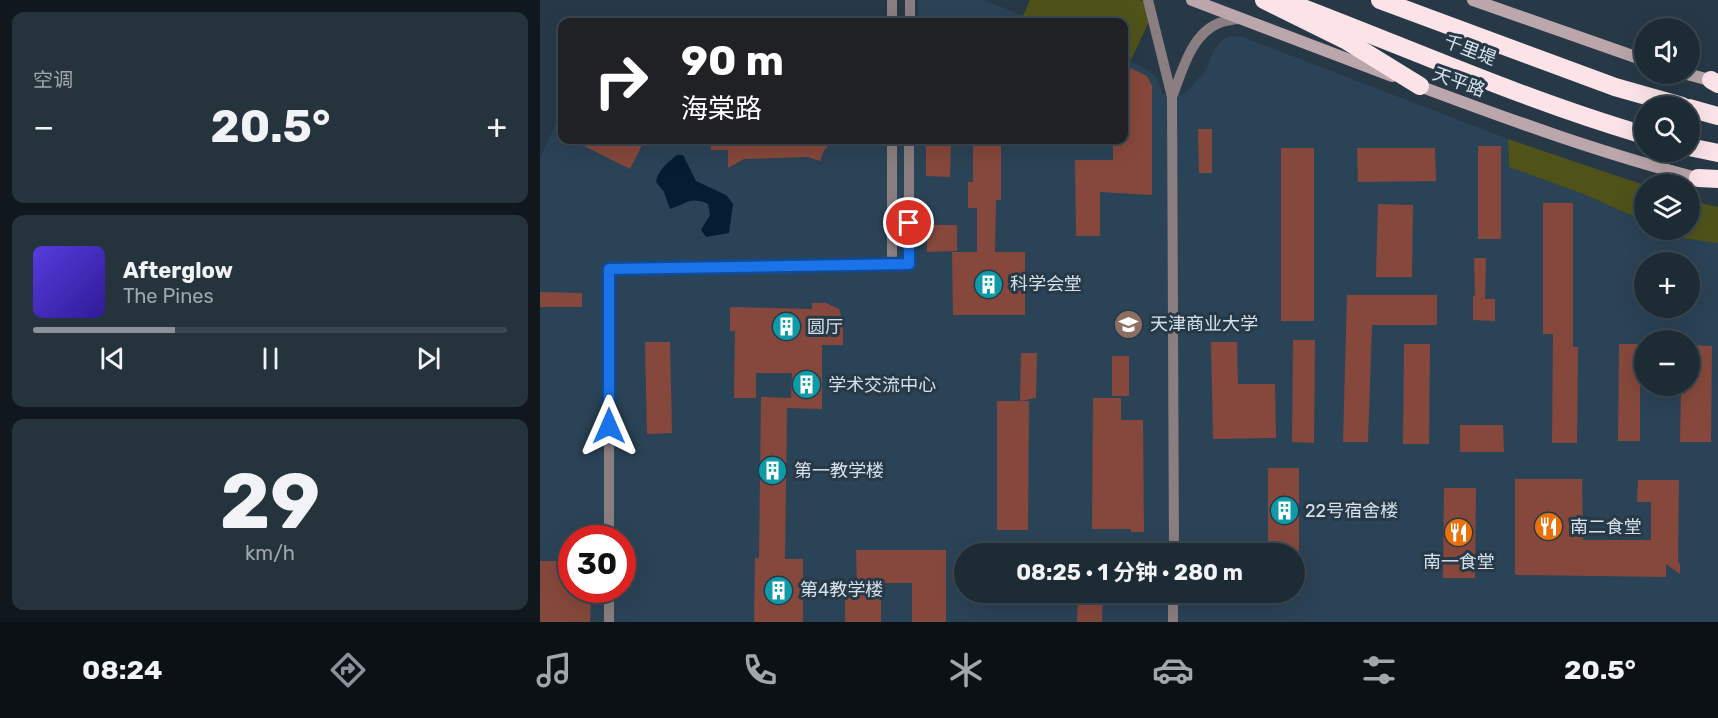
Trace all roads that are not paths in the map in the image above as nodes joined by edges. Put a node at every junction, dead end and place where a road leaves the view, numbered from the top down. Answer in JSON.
{"nodes":[{"id":1,"x":892,"y":0,"type":"edge"},
{"id":2,"x":910,"y":0,"type":"edge"},
{"id":3,"x":1148,"y":0,"type":"edge"},
{"id":4,"x":1192,"y":0,"type":"edge"},
{"id":5,"x":1264,"y":0,"type":"edge"},
{"id":6,"x":1282,"y":0,"type":"edge"},
{"id":7,"x":1380,"y":0,"type":"edge"},
{"id":8,"x":1473,"y":0,"type":"edge"},
{"id":9,"x":1308,"y":15,"type":"junction"},
{"id":10,"x":892,"y":18,"type":"edge"},
{"id":11,"x":910,"y":18,"type":"edge"},
{"id":12,"x":1237,"y":19,"type":"junction"},
{"id":13,"x":1634,"y":56,"type":"edge"},
{"id":14,"x":1700,"y":78,"type":"edge"},
{"id":15,"x":1715,"y":82,"type":"edge"},
{"id":16,"x":1420,"y":86,"type":"junction"},
{"id":17,"x":1647,"y":96,"type":"edge"},
{"id":18,"x":1172,"y":97,"type":"junction"},
{"id":19,"x":1700,"y":111,"type":"edge"},
{"id":20,"x":1718,"y":116,"type":"edge"},
{"id":21,"x":1634,"y":132,"type":"edge"},
{"id":22,"x":892,"y":144,"type":"edge"},
{"id":23,"x":909,"y":144,"type":"edge"},
{"id":24,"x":1700,"y":149,"type":"edge"},
{"id":25,"x":1718,"y":153,"type":"edge"},
{"id":26,"x":1682,"y":174,"type":"edge"},
{"id":27,"x":1700,"y":178,"type":"edge"},
{"id":28,"x":1718,"y":181,"type":"edge"},
{"id":29,"x":892,"y":265,"type":"junction"},
{"id":30,"x":609,"y":525,"type":"edge"},
{"id":31,"x":1174,"y":543,"type":"edge"},
{"id":32,"x":609,"y":603,"type":"edge"},
{"id":33,"x":1173,"y":603,"type":"edge"},
{"id":34,"x":609,"y":622,"type":"edge"},
{"id":35,"x":1173,"y":622,"type":"edge"}],
"edges":[{"from":1,"to":10,"type":"street"},
{"from":2,"to":11,"type":"street"},
{"from":3,"to":18,"type":"street"},
{"from":4,"to":12,"type":"street","name":"天平路"},
{"from":5,"to":9,"type":"highway"},
{"from":6,"to":9,"type":"highway","name":"千里堤"},
{"from":7,"to":17,"type":"highway","name":"千里堤"},
{"from":8,"to":13,"type":"street"},
{"from":9,"to":16,"type":"highway"},
{"from":9,"to":21,"type":"highway","name":"千里堤"},
{"from":12,"to":16,"type":"street","name":"天平路"},
{"from":12,"to":18,"type":"street"},
{"from":14,"to":15,"type":"street"},
{"from":16,"to":26,"type":"street","name":"天平路"},
{"from":18,"to":31,"type":"street"},
{"from":19,"to":20,"type":"highway"},
{"from":22,"to":29,"type":"street"},
{"from":23,"to":29,"type":"street"},
{"from":24,"to":25,"type":"highway"},
{"from":27,"to":28,"type":"highway"},
{"from":29,"to":30,"type":"street"},
{"from":32,"to":34,"type":"street"},
{"from":33,"to":35,"type":"street"}]}
